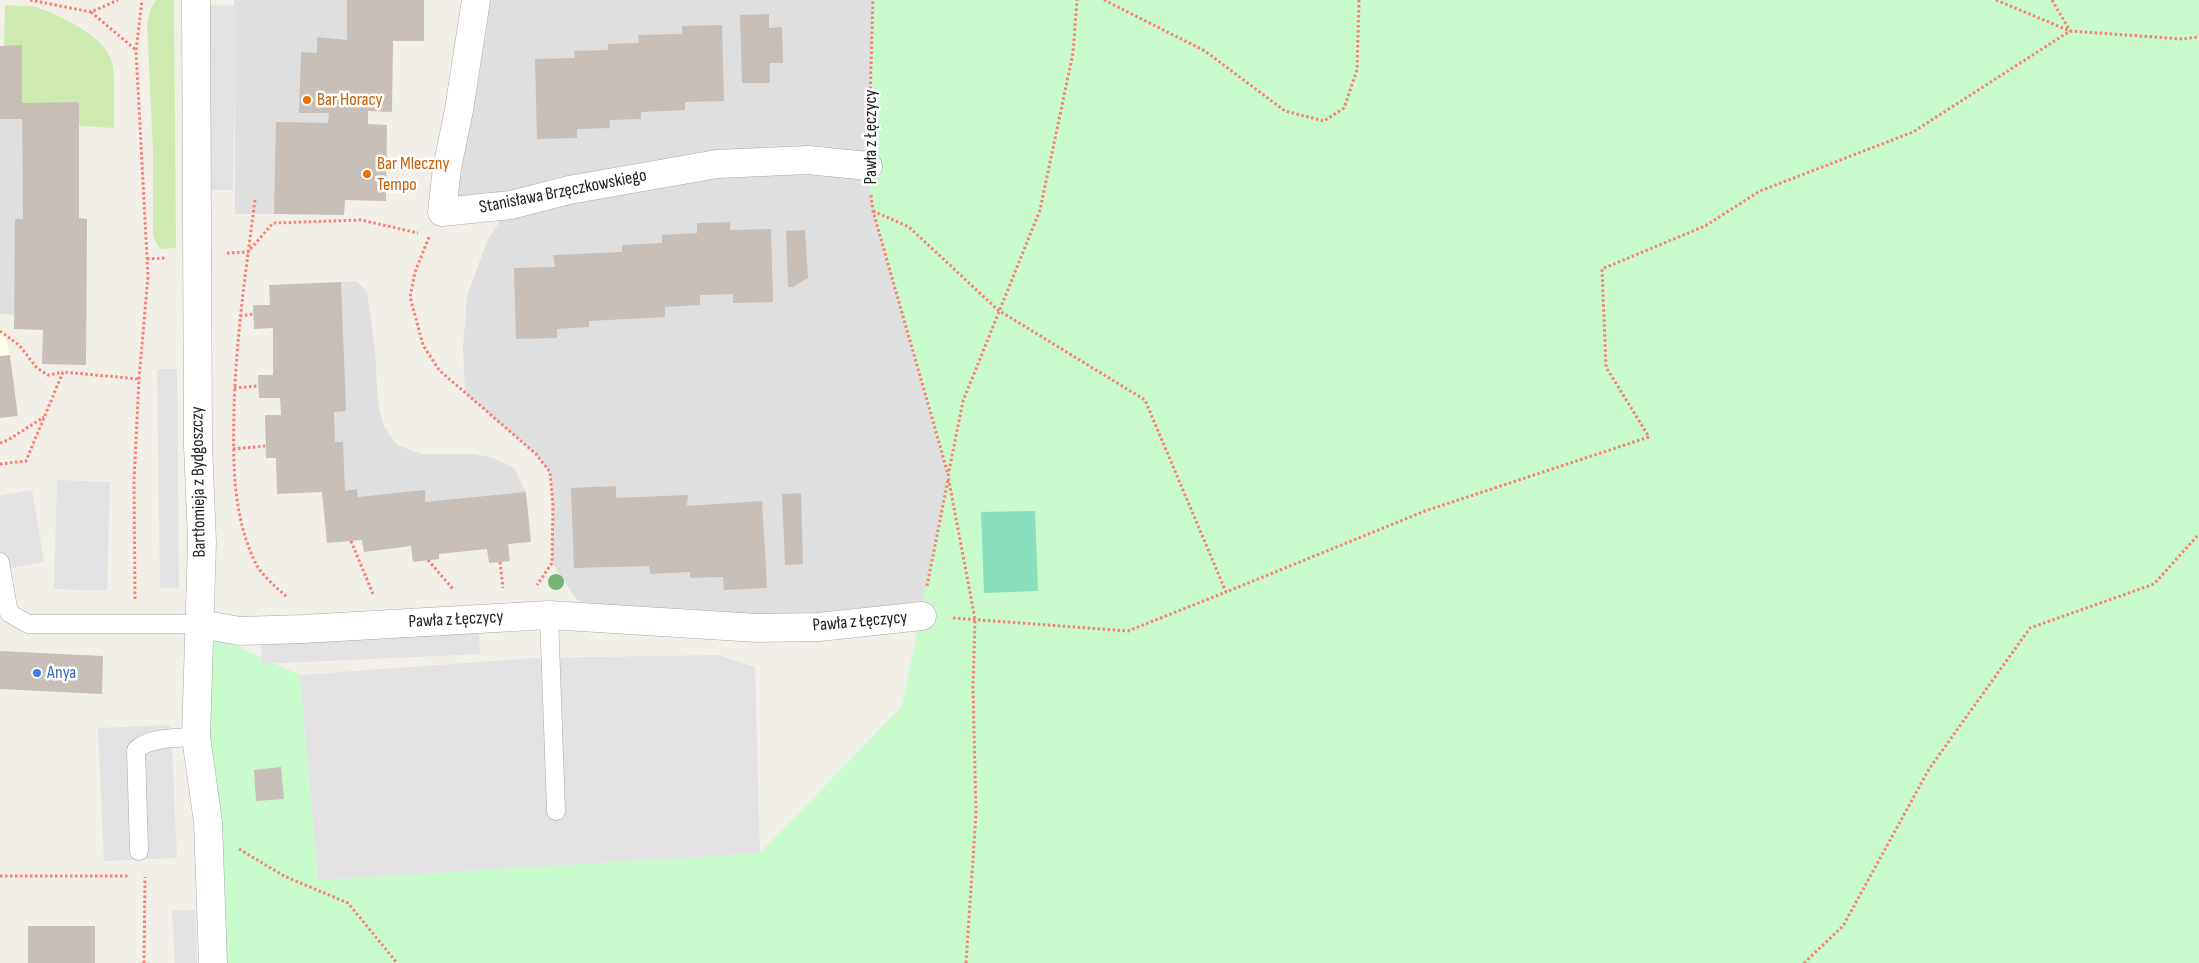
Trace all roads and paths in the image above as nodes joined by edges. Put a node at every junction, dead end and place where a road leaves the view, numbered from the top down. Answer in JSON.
{"nodes":[{"id":1,"x":30,"y":0,"type":"edge"},
{"id":2,"x":118,"y":0,"type":"edge"},
{"id":3,"x":142,"y":0,"type":"edge"},
{"id":4,"x":196,"y":0,"type":"edge"},
{"id":5,"x":476,"y":0,"type":"edge"},
{"id":6,"x":873,"y":0,"type":"edge"},
{"id":7,"x":1077,"y":0,"type":"edge"},
{"id":8,"x":1104,"y":0,"type":"edge"},
{"id":9,"x":1359,"y":0,"type":"edge"},
{"id":10,"x":1996,"y":0,"type":"edge"},
{"id":11,"x":2052,"y":0,"type":"edge"},
{"id":12,"x":91,"y":12,"type":"junction"},
{"id":13,"x":2070,"y":31,"type":"junction"},
{"id":14,"x":2199,"y":37,"type":"edge"},
{"id":15,"x":136,"y":51,"type":"junction"},
{"id":16,"x":868,"y":166,"type":"junction"},
{"id":17,"x":255,"y":200,"type":"dead end"},
{"id":18,"x":873,"y":211,"type":"junction"},
{"id":19,"x":248,"y":252,"type":"junction"},
{"id":20,"x":998,"y":310,"type":"junction"},
{"id":21,"x":254,"y":314,"type":"dead end"},
{"id":22,"x":240,"y":316,"type":"junction"},
{"id":23,"x":0,"y":331,"type":"edge"},
{"id":24,"x":63,"y":372,"type":"junction"},
{"id":25,"x":139,"y":378,"type":"junction"},
{"id":26,"x":258,"y":386,"type":"dead end"},
{"id":27,"x":234,"y":388,"type":"junction"},
{"id":28,"x":44,"y":417,"type":"junction"},
{"id":29,"x":0,"y":443,"type":"edge"},
{"id":30,"x":265,"y":446,"type":"dead end"},
{"id":31,"x":233,"y":449,"type":"junction"},
{"id":32,"x":0,"y":464,"type":"edge"},
{"id":33,"x":948,"y":476,"type":"junction"},
{"id":34,"x":2199,"y":534,"type":"edge"},
{"id":35,"x":352,"y":541,"type":"dead end"},
{"id":36,"x":428,"y":560,"type":"dead end"},
{"id":37,"x":0,"y":562,"type":"edge"},
{"id":38,"x":500,"y":562,"type":"dead end"},
{"id":39,"x":535,"y":587,"type":"dead end"},
{"id":40,"x":1226,"y":592,"type":"junction"},
{"id":41,"x":458,"y":595,"type":"dead end"},
{"id":42,"x":504,"y":596,"type":"dead end"},
{"id":43,"x":374,"y":598,"type":"dead end"},
{"id":44,"x":290,"y":600,"type":"dead end"},
{"id":45,"x":549,"y":615,"type":"junction"},
{"id":46,"x":922,"y":616,"type":"junction"},
{"id":47,"x":975,"y":619,"type":"junction"},
{"id":48,"x":135,"y":623,"type":"junction"},
{"id":49,"x":200,"y":624,"type":"junction"},
{"id":50,"x":196,"y":737,"type":"junction"},
{"id":51,"x":556,"y":811,"type":"dead end"},
{"id":52,"x":208,"y":822,"type":"junction"},
{"id":53,"x":139,"y":851,"type":"dead end"},
{"id":54,"x":0,"y":876,"type":"edge"},
{"id":55,"x":144,"y":963,"type":"edge"},
{"id":56,"x":214,"y":963,"type":"edge"},
{"id":57,"x":397,"y":963,"type":"edge"},
{"id":58,"x":966,"y":963,"type":"edge"},
{"id":59,"x":1804,"y":963,"type":"edge"}],
"edges":[{"from":1,"to":12,"type":"path"},
{"from":2,"to":12,"type":"path"},
{"from":3,"to":15,"type":"path"},
{"from":4,"to":49,"type":"street","name":"Bartłomieja z Bydgoszczy"},
{"from":5,"to":16,"type":"street","name":"Stanisława Brzęczkowskiego"},
{"from":6,"to":16,"type":"path","name":"Pawła z Łęczycy"},
{"from":7,"to":20,"type":"path"},
{"from":8,"to":9,"type":"path"},
{"from":10,"to":13,"type":"path"},
{"from":11,"to":13,"type":"path"},
{"from":12,"to":15,"type":"path"},
{"from":13,"to":14,"type":"path"},
{"from":13,"to":40,"type":"path"},
{"from":15,"to":25,"type":"path"},
{"from":16,"to":18,"type":"path","name":"Pawła z Łęczycy"},
{"from":17,"to":19,"type":"path"},
{"from":18,"to":20,"type":"path"},
{"from":18,"to":33,"type":"path","name":"Pawła z Łęczycy"},
{"from":19,"to":22,"type":"path"},
{"from":19,"to":39,"type":"path"},
{"from":20,"to":33,"type":"path"},
{"from":20,"to":40,"type":"path"},
{"from":21,"to":22,"type":"path"},
{"from":22,"to":27,"type":"path"},
{"from":23,"to":24,"type":"path"},
{"from":24,"to":25,"type":"path"},
{"from":24,"to":28,"type":"path"},
{"from":25,"to":48,"type":"path"},
{"from":26,"to":27,"type":"path"},
{"from":27,"to":31,"type":"path"},
{"from":28,"to":29,"type":"path"},
{"from":28,"to":32,"type":"path"},
{"from":30,"to":31,"type":"path"},
{"from":31,"to":44,"type":"path"},
{"from":33,"to":46,"type":"path","name":"Pawła z Łęczycy"},
{"from":33,"to":47,"type":"path"},
{"from":34,"to":59,"type":"path"},
{"from":35,"to":43,"type":"path"},
{"from":36,"to":41,"type":"path"},
{"from":37,"to":48,"type":"lane"},
{"from":38,"to":42,"type":"path"},
{"from":40,"to":47,"type":"path"},
{"from":45,"to":46,"type":"street","name":"Pawła z Łęczycy"},
{"from":45,"to":49,"type":"street","name":"Pawła z Łęczycy"},
{"from":45,"to":51,"type":"lane"},
{"from":46,"to":47,"type":"path"},
{"from":47,"to":58,"type":"path"},
{"from":48,"to":49,"type":"lane"},
{"from":49,"to":50,"type":"street","name":"Bartłomieja z Bydgoszczy"},
{"from":50,"to":52,"type":"street","name":"Bartłomieja z Bydgoszczy"},
{"from":50,"to":53,"type":"lane"},
{"from":52,"to":56,"type":"street","name":"Bartłomieja z Bydgoszczy"},
{"from":52,"to":57,"type":"path"},
{"from":54,"to":55,"type":"path"}]}
